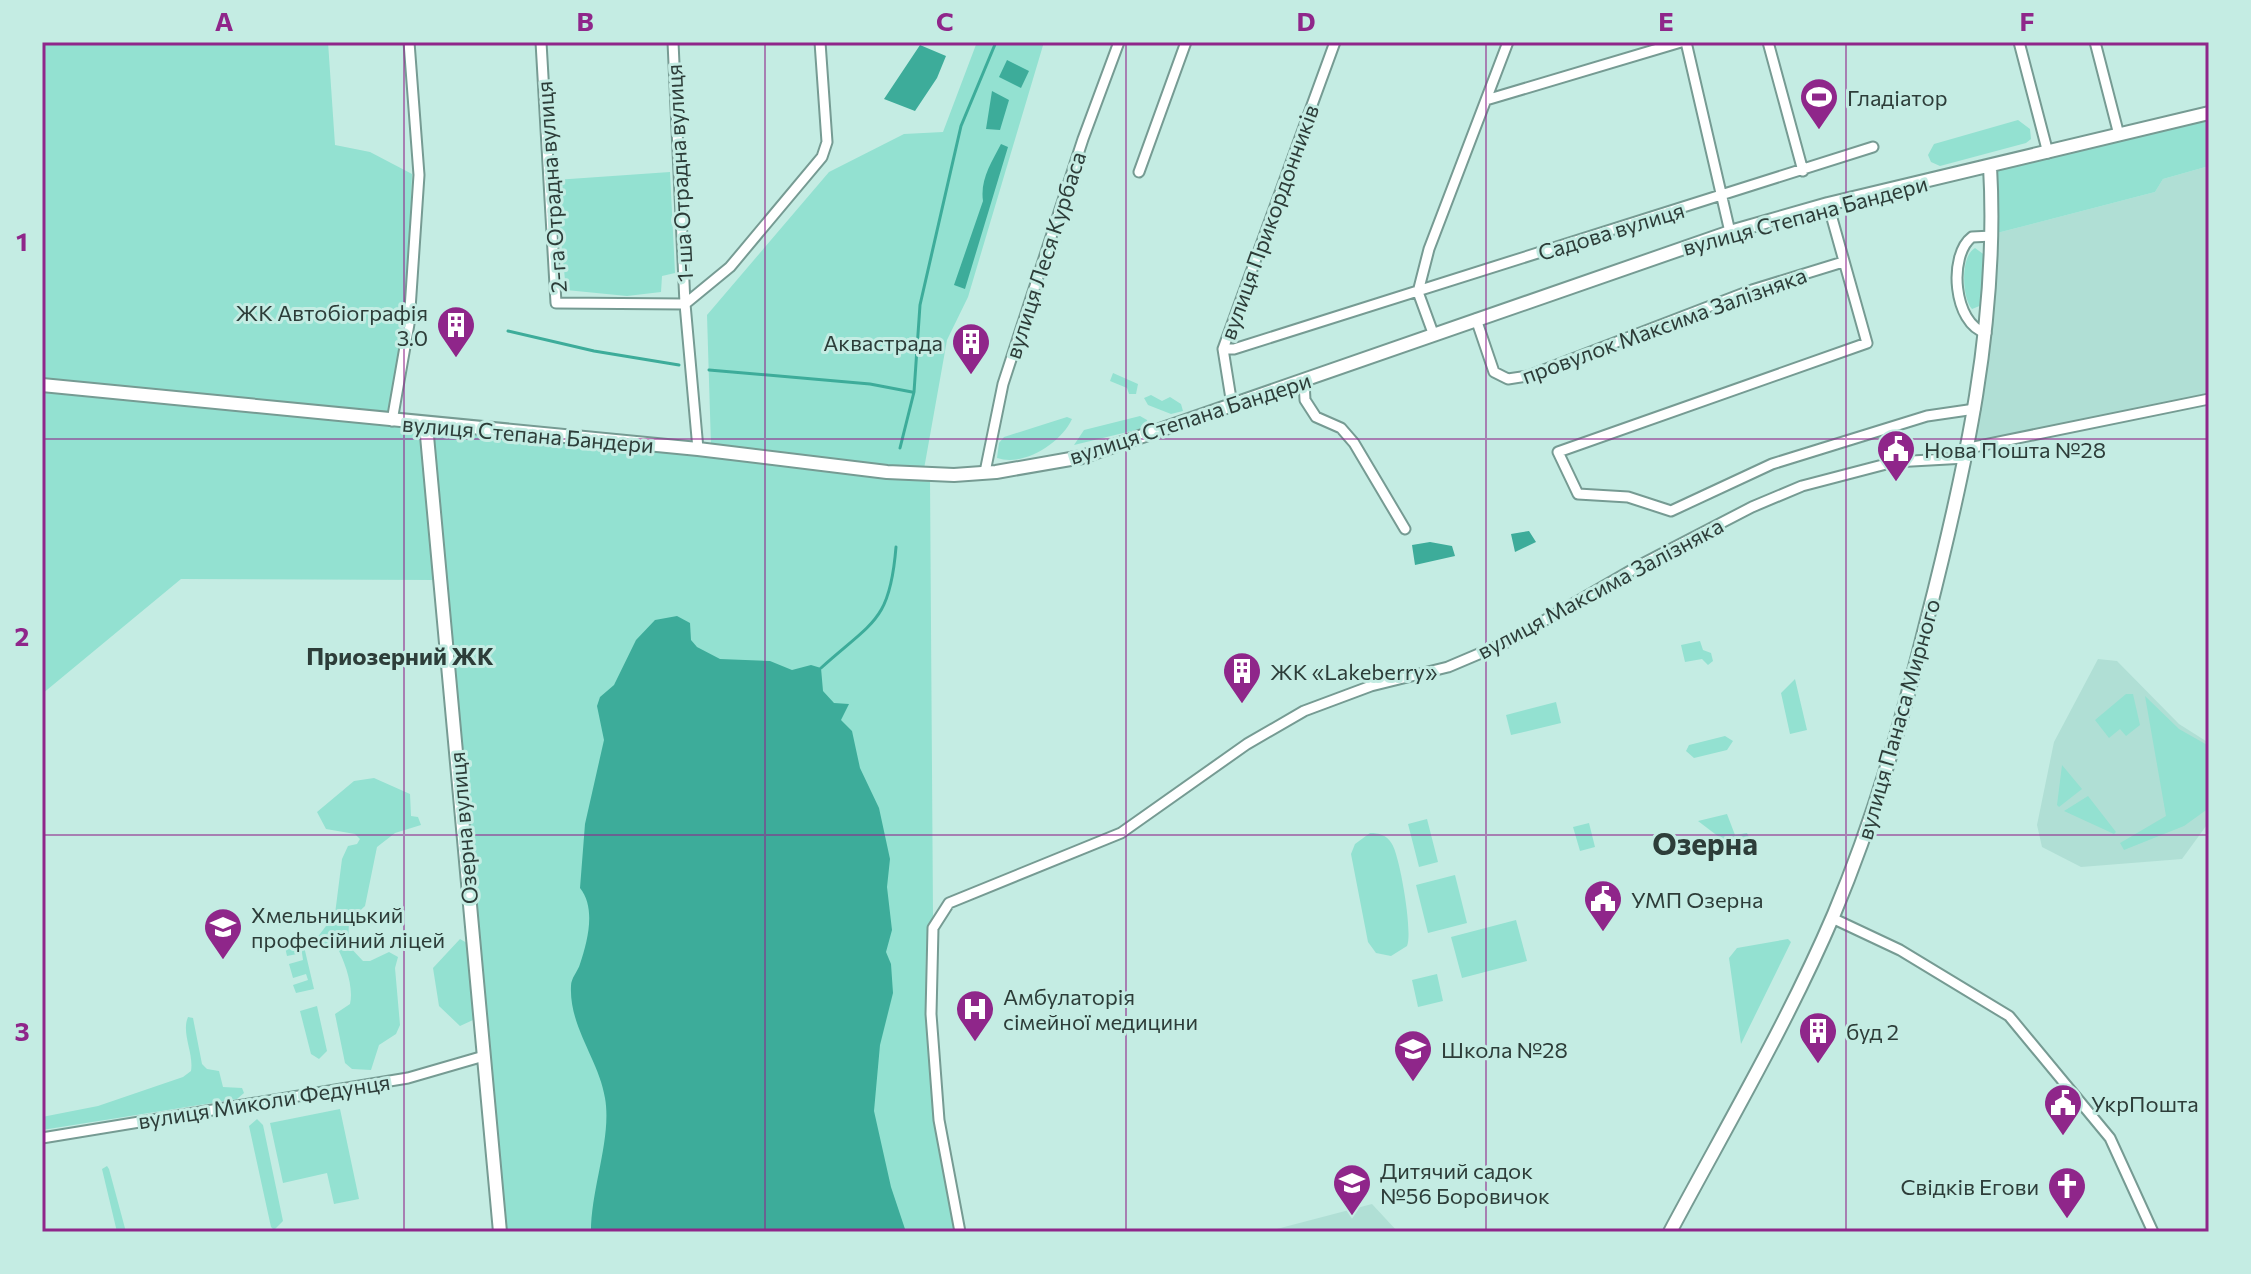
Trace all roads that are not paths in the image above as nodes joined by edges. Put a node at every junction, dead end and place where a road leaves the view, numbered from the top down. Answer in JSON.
{"nodes":[{"id":1,"x":409,"y":42,"type":"edge"},
{"id":2,"x":541,"y":42,"type":"edge"},
{"id":3,"x":673,"y":42,"type":"edge"},
{"id":4,"x":820,"y":42,"type":"edge"},
{"id":5,"x":1119,"y":42,"type":"edge"},
{"id":6,"x":1186,"y":42,"type":"edge"},
{"id":7,"x":1335,"y":42,"type":"edge"},
{"id":8,"x":1508,"y":42,"type":"edge"},
{"id":9,"x":1683,"y":42,"type":"edge"},
{"id":10,"x":1768,"y":42,"type":"edge"},
{"id":11,"x":2019,"y":42,"type":"edge"},
{"id":12,"x":2095,"y":42,"type":"edge"},
{"id":13,"x":1486,"y":100,"type":"junction"},
{"id":14,"x":2209,"y":113,"type":"edge"},
{"id":15,"x":2119,"y":135,"type":"junction"},
{"id":16,"x":1873,"y":147,"type":"dead end"},
{"id":17,"x":2048,"y":153,"type":"junction"},
{"id":18,"x":1990,"y":166,"type":"junction"},
{"id":19,"x":1803,"y":171,"type":"junction"},
{"id":20,"x":1139,"y":172,"type":"dead end"},
{"id":21,"x":1721,"y":197,"type":"junction"},
{"id":22,"x":1828,"y":204,"type":"junction"},
{"id":23,"x":1730,"y":232,"type":"junction"},
{"id":24,"x":1992,"y":236,"type":"junction"},
{"id":25,"x":1843,"y":262,"type":"junction"},
{"id":26,"x":1418,"y":292,"type":"junction"},
{"id":27,"x":685,"y":304,"type":"junction"},
{"id":28,"x":1476,"y":319,"type":"junction"},
{"id":29,"x":1433,"y":333,"type":"junction"},
{"id":30,"x":1986,"y":333,"type":"junction"},
{"id":31,"x":1223,"y":349,"type":"junction"},
{"id":32,"x":1304,"y":381,"type":"junction"},
{"id":33,"x":42,"y":385,"type":"edge"},
{"id":34,"x":2209,"y":399,"type":"edge"},
{"id":35,"x":1232,"y":405,"type":"junction"},
{"id":36,"x":1975,"y":409,"type":"junction"},
{"id":37,"x":392,"y":421,"type":"junction"},
{"id":38,"x":426,"y":425,"type":"junction"},
{"id":39,"x":698,"y":449,"type":"junction"},
{"id":40,"x":1967,"y":453,"type":"junction"},
{"id":41,"x":985,"y":472,"type":"junction"},
{"id":42,"x":1405,"y":529,"type":"dead end"},
{"id":43,"x":1832,"y":918,"type":"junction"},
{"id":44,"x":484,"y":1056,"type":"junction"},
{"id":45,"x":42,"y":1138,"type":"edge"},
{"id":46,"x":500,"y":1232,"type":"edge"},
{"id":47,"x":960,"y":1232,"type":"edge"},
{"id":48,"x":1670,"y":1232,"type":"edge"},
{"id":49,"x":2153,"y":1232,"type":"edge"}],
"edges":[{"from":1,"to":37,"type":"street"},
{"from":2,"to":27,"type":"street","name":"2-га Отрадна вулиця"},
{"from":3,"to":27,"type":"street","name":"1-ша Отрадна вулиця"},
{"from":4,"to":27,"type":"street"},
{"from":5,"to":41,"type":"street","name":"вулиця Леся Курбаса"},
{"from":6,"to":20,"type":"street"},
{"from":7,"to":31,"type":"street","name":"вулиця Прикордонників"},
{"from":8,"to":13,"type":"street"},
{"from":9,"to":13,"type":"street"},
{"from":9,"to":21,"type":"street"},
{"from":10,"to":19,"type":"street"},
{"from":11,"to":17,"type":"street"},
{"from":12,"to":15,"type":"street"},
{"from":13,"to":26,"type":"street"},
{"from":14,"to":15,"type":"main road","name":"вулиця Степана Бандери"},
{"from":15,"to":17,"type":"main road","name":"вулиця Степана Бандери"},
{"from":16,"to":19,"type":"street","name":"Садова вулиця"},
{"from":17,"to":18,"type":"main road","name":"вулиця Степана Бандери"},
{"from":18,"to":22,"type":"main road","name":"вулиця Степана Бандери"},
{"from":18,"to":24,"type":"main road","name":"вулиця Панаса Мирного"},
{"from":19,"to":21,"type":"street","name":"Садова вулиця"},
{"from":21,"to":23,"type":"street"},
{"from":21,"to":26,"type":"street","name":"Садова вулиця"},
{"from":22,"to":23,"type":"main road","name":"вулиця Степана Бандери"},
{"from":22,"to":25,"type":"street"},
{"from":23,"to":28,"type":"main road","name":"вулиця Степана Бандери"},
{"from":24,"to":30,"type":"main road","name":"вулиця Панаса Мирного"},
{"from":24,"to":30,"type":"street"},
{"from":25,"to":28,"type":"street","name":"провулок Максима Залізняка"},
{"from":25,"to":36,"type":"street","name":"вулиця Максима Залізняка"},
{"from":26,"to":29,"type":"street"},
{"from":26,"to":31,"type":"street","name":"Садова вулиця"},
{"from":27,"to":39,"type":"street","name":"1-ша Отрадна вулиця"},
{"from":28,"to":29,"type":"main road","name":"вулиця Степана Бандери"},
{"from":29,"to":32,"type":"main road","name":"вулиця Степана Бандери"},
{"from":30,"to":36,"type":"main road","name":"вулиця Панаса Мирного"},
{"from":31,"to":35,"type":"street","name":"вулиця Прикордонників"},
{"from":32,"to":35,"type":"main road","name":"вулиця Степана Бандери"},
{"from":32,"to":42,"type":"street"},
{"from":33,"to":37,"type":"main road","name":"вулиця Степана Бандери"},
{"from":34,"to":40,"type":"street","name":"вулиця Максима Залізняка"},
{"from":35,"to":41,"type":"main road","name":"вулиця Степана Бандери"},
{"from":36,"to":40,"type":"main road","name":"вулиця Панаса Мирного"},
{"from":37,"to":38,"type":"main road","name":"вулиця Степана Бандери"},
{"from":38,"to":39,"type":"main road","name":"вулиця Степана Бандери"},
{"from":38,"to":44,"type":"main road","name":"Озерна вулиця"},
{"from":39,"to":41,"type":"main road","name":"вулиця Степана Бандери"},
{"from":40,"to":43,"type":"main road","name":"вулиця Панаса Мирного"},
{"from":40,"to":47,"type":"street","name":"вулиця Максима Залізняка"},
{"from":43,"to":48,"type":"main road","name":"вулиця Панаса Мирного"},
{"from":43,"to":49,"type":"street"},
{"from":44,"to":45,"type":"street","name":"вулиця Миколи Федунця"},
{"from":44,"to":46,"type":"main road","name":"Озерна вулиця"}]}
